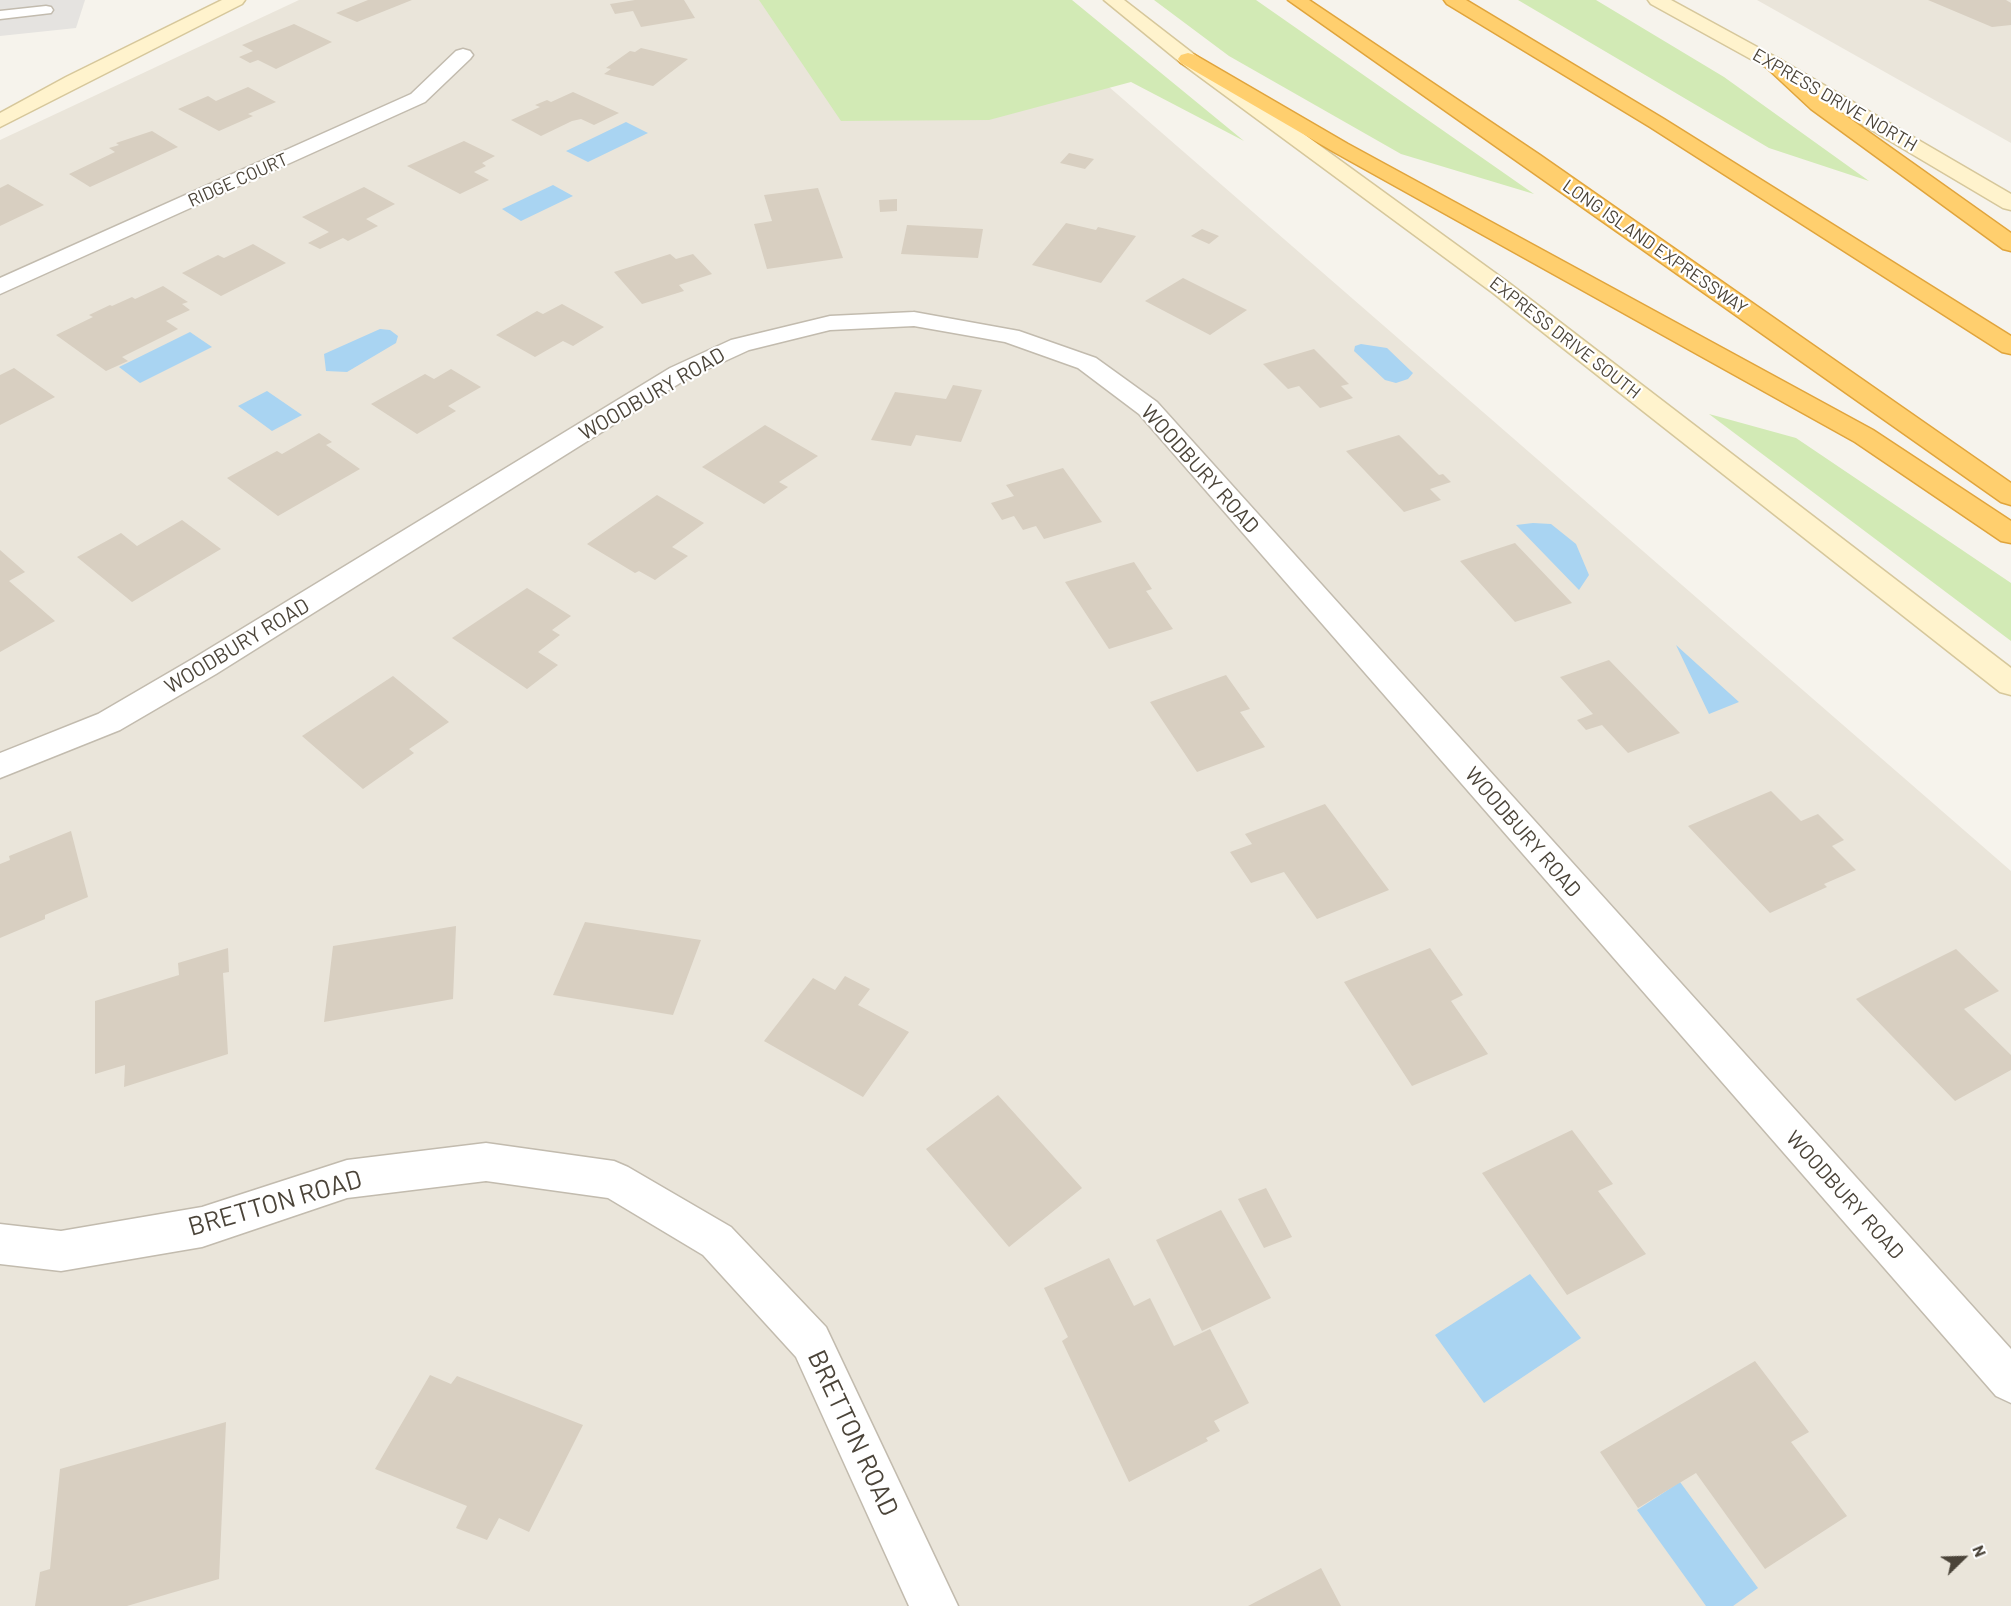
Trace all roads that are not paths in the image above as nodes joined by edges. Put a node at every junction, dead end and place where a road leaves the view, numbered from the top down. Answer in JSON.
{"nodes":[{"id":1,"x":202,"y":0,"type":"edge"},
{"id":2,"x":236,"y":0,"type":"edge"},
{"id":3,"x":1113,"y":0,"type":"edge"},
{"id":4,"x":1297,"y":0,"type":"edge"},
{"id":5,"x":1453,"y":0,"type":"edge"},
{"id":6,"x":1657,"y":0,"type":"edge"},
{"id":7,"x":46,"y":10,"type":"dead end"},
{"id":8,"x":0,"y":15,"type":"edge"},
{"id":9,"x":463,"y":55,"type":"dead end"},
{"id":10,"x":1188,"y":59,"type":"junction"},
{"id":11,"x":1774,"y":64,"type":"junction"},
{"id":12,"x":73,"y":81,"type":"junction"},
{"id":13,"x":0,"y":121,"type":"edge"},
{"id":14,"x":2011,"y":203,"type":"edge"},
{"id":15,"x":2011,"y":244,"type":"edge"},
{"id":16,"x":0,"y":287,"type":"edge"},
{"id":17,"x":2011,"y":347,"type":"edge"},
{"id":18,"x":2011,"y":496,"type":"edge"},
{"id":19,"x":2011,"y":534,"type":"edge"},
{"id":20,"x":2011,"y":684,"type":"edge"},
{"id":21,"x":0,"y":766,"type":"edge"},
{"id":22,"x":0,"y":1244,"type":"edge"},
{"id":23,"x":2011,"y":1381,"type":"edge"},
{"id":24,"x":934,"y":1606,"type":"edge"}],
"edges":[{"from":1,"to":12,"type":"main road"},
{"from":2,"to":12,"type":"main road"},
{"from":3,"to":10,"type":"main road","name":"EXPRESS DRIVE SOUTH"},
{"from":4,"to":18,"type":"highway","name":"LONG ISLAND EXPRESSWAY"},
{"from":5,"to":17,"type":"highway"},
{"from":6,"to":11,"type":"main road","name":"EXPRESS DRIVE NORTH"},
{"from":7,"to":8,"type":"lane"},
{"from":9,"to":16,"type":"street","name":"RIDGE COURT"},
{"from":10,"to":19,"type":"highway"},
{"from":10,"to":20,"type":"main road","name":"EXPRESS DRIVE SOUTH"},
{"from":11,"to":14,"type":"main road","name":"EXPRESS DRIVE NORTH"},
{"from":11,"to":15,"type":"highway"},
{"from":12,"to":13,"type":"main road"},
{"from":21,"to":23,"type":"street","name":"WOODBURY ROAD"},
{"from":22,"to":24,"type":"street","name":"BRETTON ROAD"}]}
